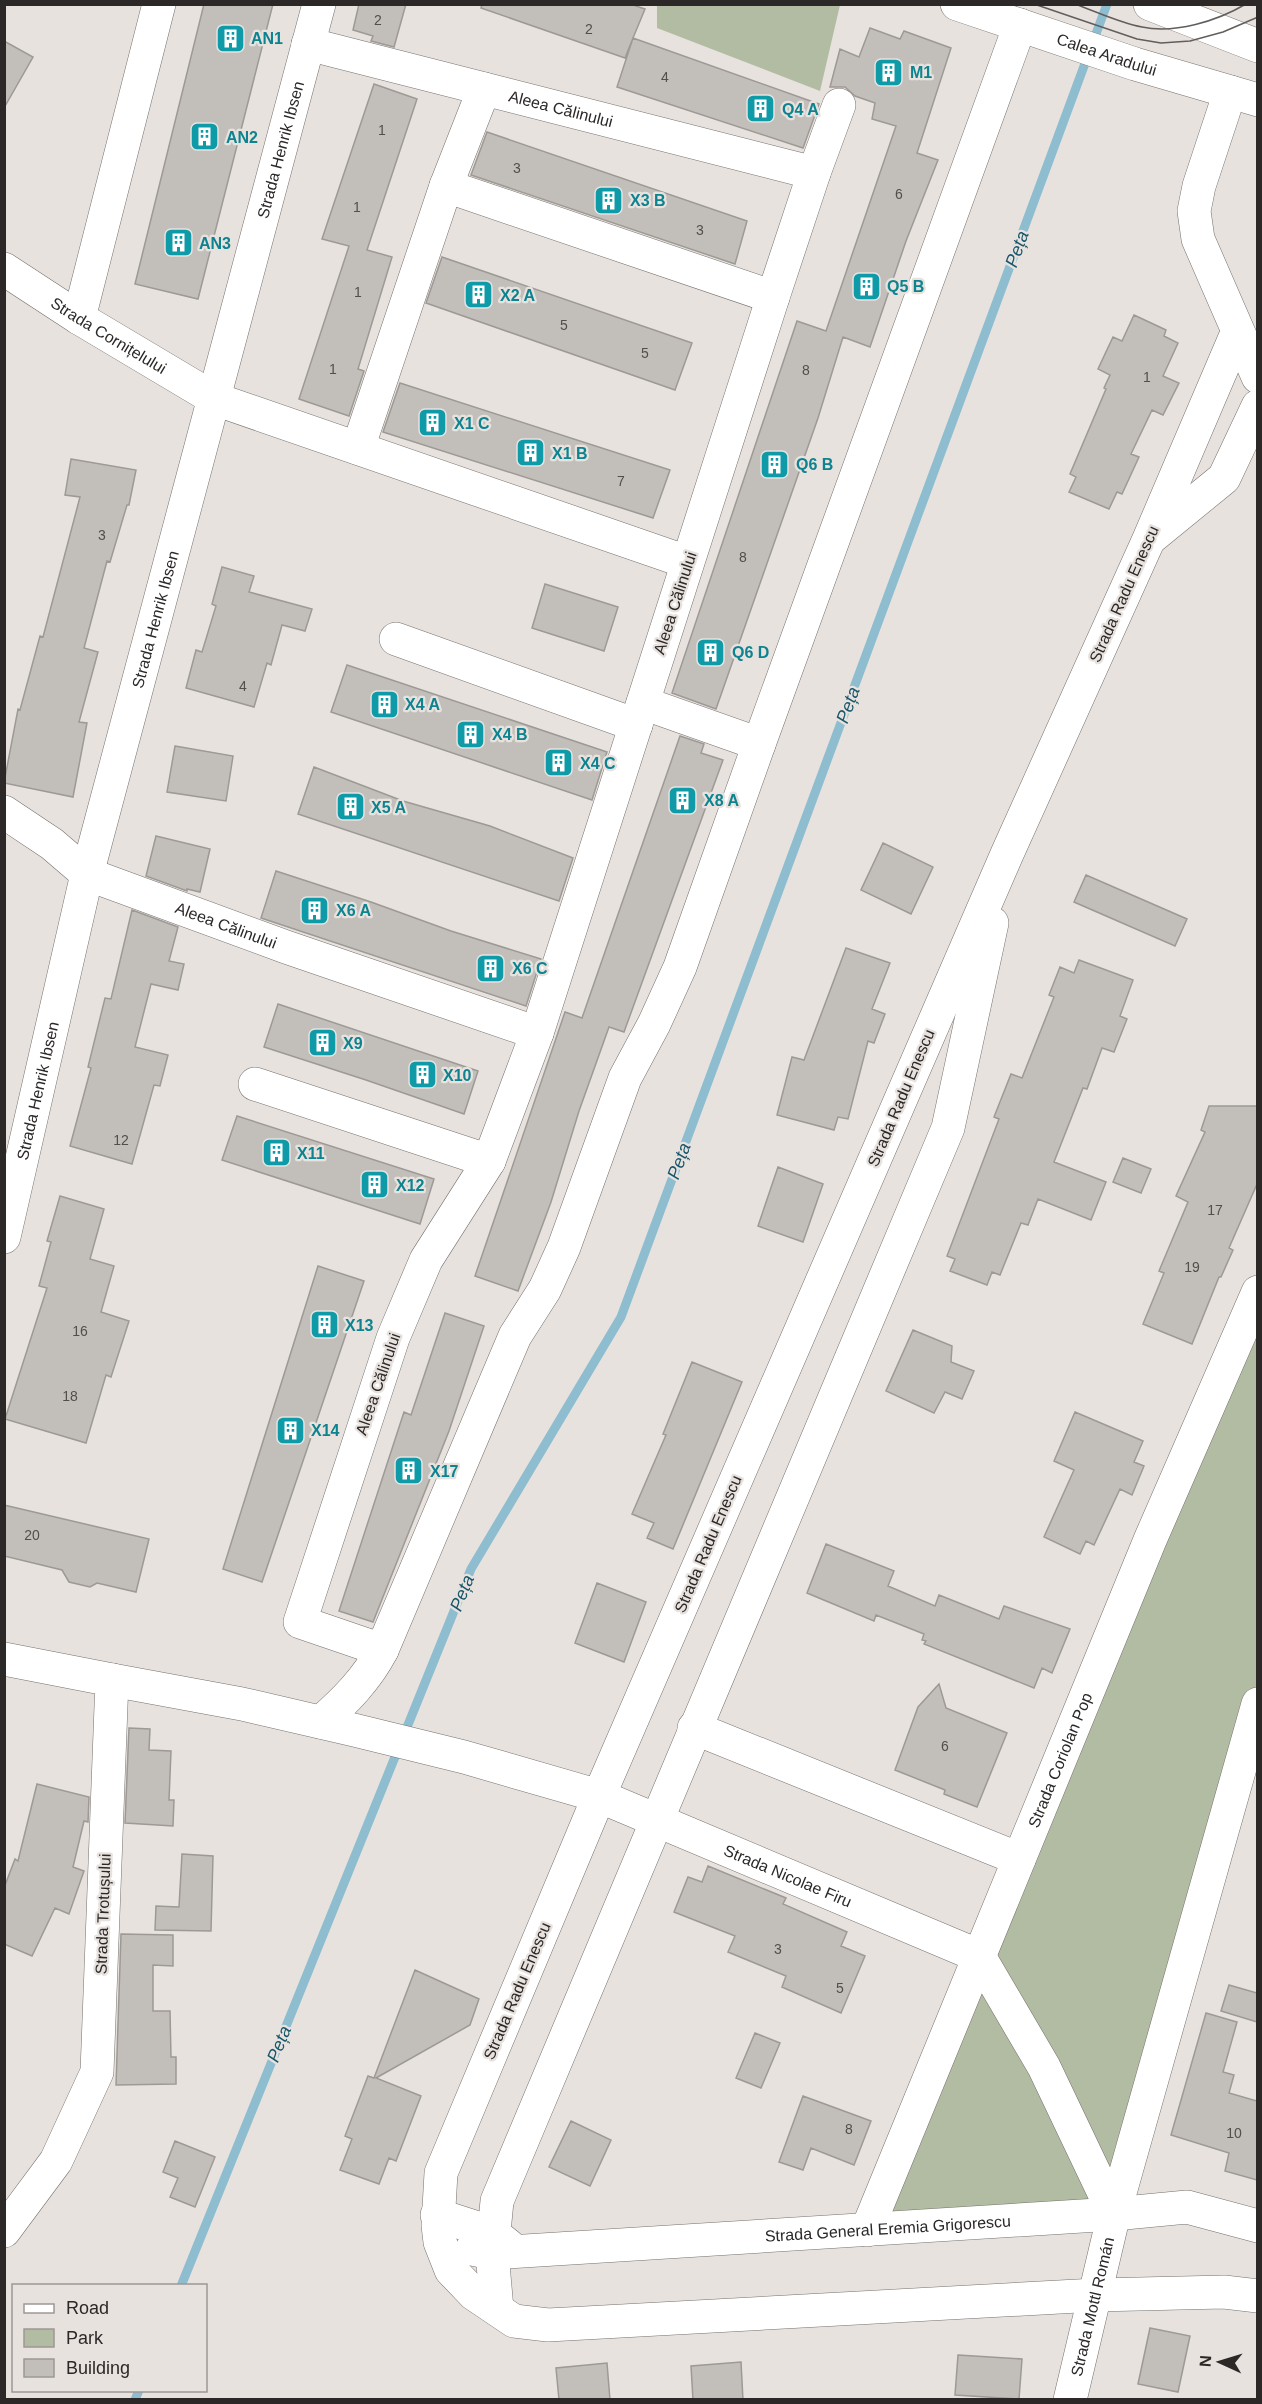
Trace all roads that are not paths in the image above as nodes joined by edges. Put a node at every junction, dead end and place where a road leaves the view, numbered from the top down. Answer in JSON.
{"nodes":[{"id":1,"x":159,"y":4,"type":"edge"},
{"id":2,"x":319,"y":4,"type":"edge"},
{"id":3,"x":957,"y":4,"type":"edge"},
{"id":4,"x":1151,"y":5,"type":"edge"},
{"id":5,"x":1029,"y":28,"type":"junction"},
{"id":6,"x":308,"y":44,"type":"junction"},
{"id":7,"x":1257,"y":46,"type":"edge"},
{"id":8,"x":484,"y":89,"type":"junction"},
{"id":9,"x":1244,"y":96,"type":"edge"},
{"id":10,"x":839,"y":105,"type":"dead end"},
{"id":11,"x":814,"y":173,"type":"junction"},
{"id":12,"x":446,"y":186,"type":"junction"},
{"id":13,"x":4,"y":269,"type":"edge"},
{"id":14,"x":773,"y":297,"type":"junction"},
{"id":15,"x":79,"y":318,"type":"junction"},
{"id":16,"x":1237,"y":333,"type":"junction"},
{"id":17,"x":1257,"y":377,"type":"edge"},
{"id":18,"x":215,"y":399,"type":"junction"},
{"id":19,"x":1257,"y":406,"type":"edge"},
{"id":20,"x":358,"y":448,"type":"junction"},
{"id":21,"x":1149,"y":539,"type":"junction"},
{"id":22,"x":687,"y":562,"type":"junction"},
{"id":23,"x":396,"y":639,"type":"dead end"},
{"id":24,"x":640,"y":714,"type":"junction"},
{"id":25,"x":759,"y":744,"type":"junction"},
{"id":26,"x":4,"y":812,"type":"edge"},
{"id":27,"x":1007,"y":854,"type":"junction"},
{"id":28,"x":87,"y":874,"type":"junction"},
{"id":29,"x":537,"y":1033,"type":"junction"},
{"id":30,"x":255,"y":1084,"type":"dead end"},
{"id":31,"x":489,"y":1161,"type":"junction"},
{"id":32,"x":4,"y":1237,"type":"edge"},
{"id":33,"x":1257,"y":1292,"type":"edge"},
{"id":34,"x":382,"y":1650,"type":"junction"},
{"id":35,"x":4,"y":1659,"type":"edge"},
{"id":36,"x":112,"y":1680,"type":"junction"},
{"id":37,"x":1257,"y":1704,"type":"edge"},
{"id":38,"x":321,"y":1722,"type":"junction"},
{"id":39,"x":694,"y":1728,"type":"junction"},
{"id":40,"x":599,"y":1796,"type":"junction"},
{"id":41,"x":657,"y":1819,"type":"junction"},
{"id":42,"x":1019,"y":1859,"type":"junction"},
{"id":43,"x":979,"y":1956,"type":"junction"},
{"id":44,"x":1113,"y":2214,"type":"junction"},
{"id":45,"x":1257,"y":2226,"type":"edge"},
{"id":46,"x":439,"y":2228,"type":"junction"},
{"id":47,"x":867,"y":2230,"type":"junction"},
{"id":48,"x":4,"y":2231,"type":"edge"},
{"id":49,"x":500,"y":2245,"type":"junction"},
{"id":50,"x":1096,"y":2295,"type":"junction"},
{"id":51,"x":1257,"y":2296,"type":"edge"},
{"id":52,"x":497,"y":2309,"type":"junction"},
{"id":53,"x":1070,"y":2400,"type":"edge"}],
"edges":[{"from":1,"to":15,"type":"street"},
{"from":2,"to":6,"type":"street","name":"Strada Henrik Ibsen"},
{"from":3,"to":5,"type":"street","name":"Calea Aradului"},
{"from":4,"to":7,"type":"street"},
{"from":5,"to":9,"type":"street","name":"Calea Aradului"},
{"from":5,"to":25,"type":"street"},
{"from":6,"to":8,"type":"street","name":"Aleea Călinului"},
{"from":6,"to":18,"type":"street","name":"Strada Henrik Ibsen"},
{"from":8,"to":11,"type":"street","name":"Aleea Călinului"},
{"from":8,"to":12,"type":"street"},
{"from":9,"to":16,"type":"street"},
{"from":10,"to":11,"type":"street","name":"Aleea Călinului"},
{"from":11,"to":14,"type":"street","name":"Aleea Călinului"},
{"from":12,"to":14,"type":"street"},
{"from":12,"to":20,"type":"street"},
{"from":13,"to":15,"type":"street","name":"Strada Cornițelului"},
{"from":14,"to":22,"type":"street","name":"Aleea Călinului"},
{"from":15,"to":18,"type":"street","name":"Strada Cornițelului"},
{"from":16,"to":17,"type":"street"},
{"from":16,"to":21,"type":"street","name":"Strada Radu Enescu"},
{"from":18,"to":20,"type":"street","name":"Strada Cornițelului"},
{"from":18,"to":28,"type":"street","name":"Strada Henrik Ibsen"},
{"from":19,"to":21,"type":"street"},
{"from":20,"to":22,"type":"street","name":"Strada Cornițelului"},
{"from":21,"to":27,"type":"street","name":"Strada Radu Enescu"},
{"from":22,"to":24,"type":"street","name":"Aleea Călinului"},
{"from":23,"to":24,"type":"street"},
{"from":24,"to":25,"type":"street"},
{"from":24,"to":29,"type":"street","name":"Aleea Călinului"},
{"from":25,"to":34,"type":"street"},
{"from":26,"to":28,"type":"street"},
{"from":27,"to":39,"type":"street","name":"Strada Radu Enescu"},
{"from":27,"to":40,"type":"street","name":"Strada Radu Enescu"},
{"from":28,"to":29,"type":"street","name":"Aleea Călinului"},
{"from":28,"to":32,"type":"street","name":"Strada Henrik Ibsen"},
{"from":29,"to":31,"type":"street","name":"Aleea Călinului"},
{"from":30,"to":31,"type":"street"},
{"from":31,"to":34,"type":"street","name":"Aleea Călinului"},
{"from":33,"to":42,"type":"street","name":"Strada Coriolan Pop"},
{"from":34,"to":38,"type":"street"},
{"from":35,"to":36,"type":"street"},
{"from":36,"to":38,"type":"street","name":"Strada Nicolae Firu"},
{"from":36,"to":48,"type":"street","name":"Strada Trotușului"},
{"from":37,"to":44,"type":"street"},
{"from":38,"to":40,"type":"street","name":"Strada Nicolae Firu"},
{"from":39,"to":41,"type":"street","name":"Strada Radu Enescu"},
{"from":39,"to":42,"type":"street"},
{"from":40,"to":41,"type":"street","name":"Strada Nicolae Firu"},
{"from":40,"to":46,"type":"street","name":"Strada Radu Enescu"},
{"from":41,"to":43,"type":"street","name":"Strada Nicolae Firu"},
{"from":41,"to":49,"type":"street","name":"Strada Radu Enescu"},
{"from":42,"to":43,"type":"street","name":"Strada Coriolan Pop"},
{"from":43,"to":44,"type":"street"},
{"from":43,"to":47,"type":"street","name":"Strada Coriolan Pop"},
{"from":44,"to":45,"type":"street","name":"Strada General Eremia Grigorescu"},
{"from":44,"to":47,"type":"street","name":"Strada General Eremia Grigorescu"},
{"from":44,"to":50,"type":"street","name":"Strada Mottl Román"},
{"from":46,"to":49,"type":"street","name":"Strada General Eremia Grigorescu"},
{"from":46,"to":52,"type":"street"},
{"from":47,"to":49,"type":"street","name":"Strada General Eremia Grigorescu"},
{"from":49,"to":52,"type":"street","name":"Strada Radu Enescu"},
{"from":50,"to":51,"type":"street"},
{"from":50,"to":52,"type":"street"},
{"from":50,"to":53,"type":"street","name":"Strada Mottl Román"}]}
